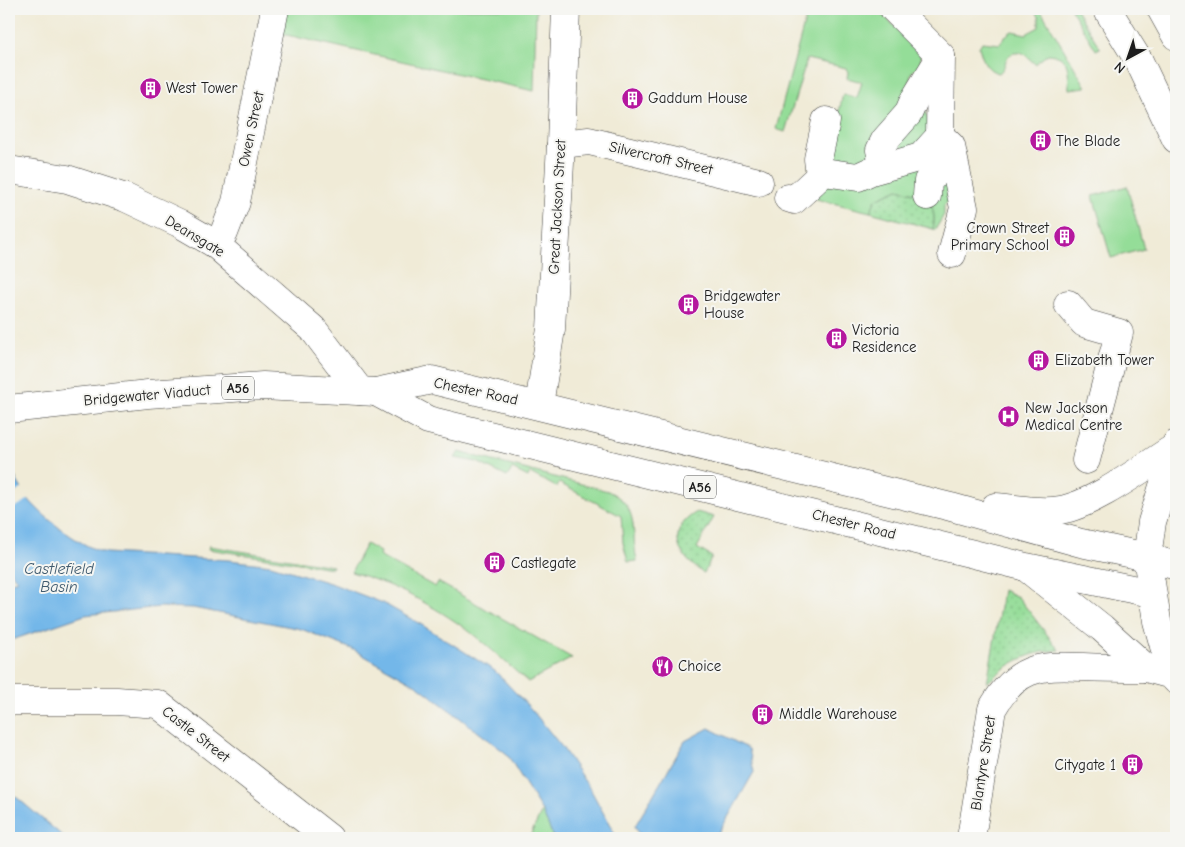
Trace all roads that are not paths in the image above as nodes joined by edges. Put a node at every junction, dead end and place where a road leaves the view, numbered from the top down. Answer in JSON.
{"nodes":[{"id":1,"x":275,"y":9,"type":"edge"},
{"id":2,"x":566,"y":9,"type":"edge"},
{"id":3,"x":894,"y":9,"type":"edge"},
{"id":4,"x":1107,"y":9,"type":"edge"},
{"id":5,"x":1160,"y":9,"type":"edge"},
{"id":6,"x":1176,"y":36,"type":"edge"},
{"id":7,"x":941,"y":56,"type":"junction"},
{"id":8,"x":826,"y":121,"type":"dead end"},
{"id":9,"x":943,"y":139,"type":"junction"},
{"id":10,"x":1176,"y":139,"type":"edge"},
{"id":11,"x":561,"y":144,"type":"junction"},
{"id":12,"x":884,"y":167,"type":"junction"},
{"id":13,"x":9,"y":170,"type":"edge"},
{"id":14,"x":820,"y":175,"type":"junction"},
{"id":15,"x":759,"y":182,"type":"dead end"},
{"id":16,"x":927,"y":196,"type":"dead end"},
{"id":17,"x":788,"y":198,"type":"dead end"},
{"id":18,"x":215,"y":244,"type":"junction"},
{"id":19,"x":952,"y":254,"type":"dead end"},
{"id":20,"x":1068,"y":304,"type":"dead end"},
{"id":21,"x":368,"y":391,"type":"junction"},
{"id":22,"x":539,"y":405,"type":"junction"},
{"id":23,"x":9,"y":409,"type":"edge"},
{"id":24,"x":1175,"y":446,"type":"edge"},
{"id":25,"x":1086,"y":460,"type":"dead end"},
{"id":26,"x":951,"y":507,"type":"junction"},
{"id":27,"x":1147,"y":557,"type":"junction"},
{"id":28,"x":1176,"y":566,"type":"edge"},
{"id":29,"x":1026,"y":567,"type":"junction"},
{"id":30,"x":1164,"y":597,"type":"edge"},
{"id":31,"x":1146,"y":668,"type":"junction"},
{"id":32,"x":1174,"y":678,"type":"edge"},
{"id":33,"x":9,"y":701,"type":"edge"},
{"id":34,"x":328,"y":838,"type":"edge"},
{"id":35,"x":971,"y":838,"type":"edge"}],
"edges":[{"from":1,"to":18,"type":"main road","name":"Owen Street"},
{"from":2,"to":11,"type":"main road","name":"Great Jackson Street"},
{"from":3,"to":7,"type":"main road"},
{"from":4,"to":10,"type":"main road"},
{"from":5,"to":6,"type":"main road"},
{"from":7,"to":9,"type":"main road"},
{"from":7,"to":12,"type":"main road"},
{"from":8,"to":14,"type":"main road"},
{"from":9,"to":12,"type":"main road"},
{"from":9,"to":16,"type":"main road"},
{"from":9,"to":19,"type":"main road"},
{"from":11,"to":15,"type":"main road","name":"Silvercroft Street"},
{"from":11,"to":22,"type":"main road","name":"Great Jackson Street"},
{"from":12,"to":14,"type":"main road"},
{"from":13,"to":18,"type":"main road","name":"Deansgate"},
{"from":14,"to":17,"type":"main road"},
{"from":18,"to":21,"type":"main road","name":"Deansgate"},
{"from":20,"to":25,"type":"main road"},
{"from":21,"to":22,"type":"main road","name":"Chester Road","number":"A56"},
{"from":21,"to":23,"type":"main road","name":"Bridgewater Viaduct","number":"A56"},
{"from":21,"to":29,"type":"main road","name":"Chester Road","number":"A56"},
{"from":22,"to":26,"type":"main road","name":"Chester Road","number":"A56"},
{"from":24,"to":26,"type":"main road"},
{"from":24,"to":27,"type":"main road"},
{"from":26,"to":27,"type":"main road","name":"Chester Road","number":"A56"},
{"from":27,"to":28,"type":"main road","name":"Chester Road","number":"A56"},
{"from":27,"to":30,"type":"main road"},
{"from":29,"to":30,"type":"main road","name":"Chester Road","number":"A56"},
{"from":29,"to":31,"type":"main road"},
{"from":30,"to":32,"type":"main road"},
{"from":31,"to":32,"type":"main road"},
{"from":31,"to":35,"type":"main road","name":"Blantyre Street"},
{"from":33,"to":34,"type":"main road","name":"Castle Street"}]}
